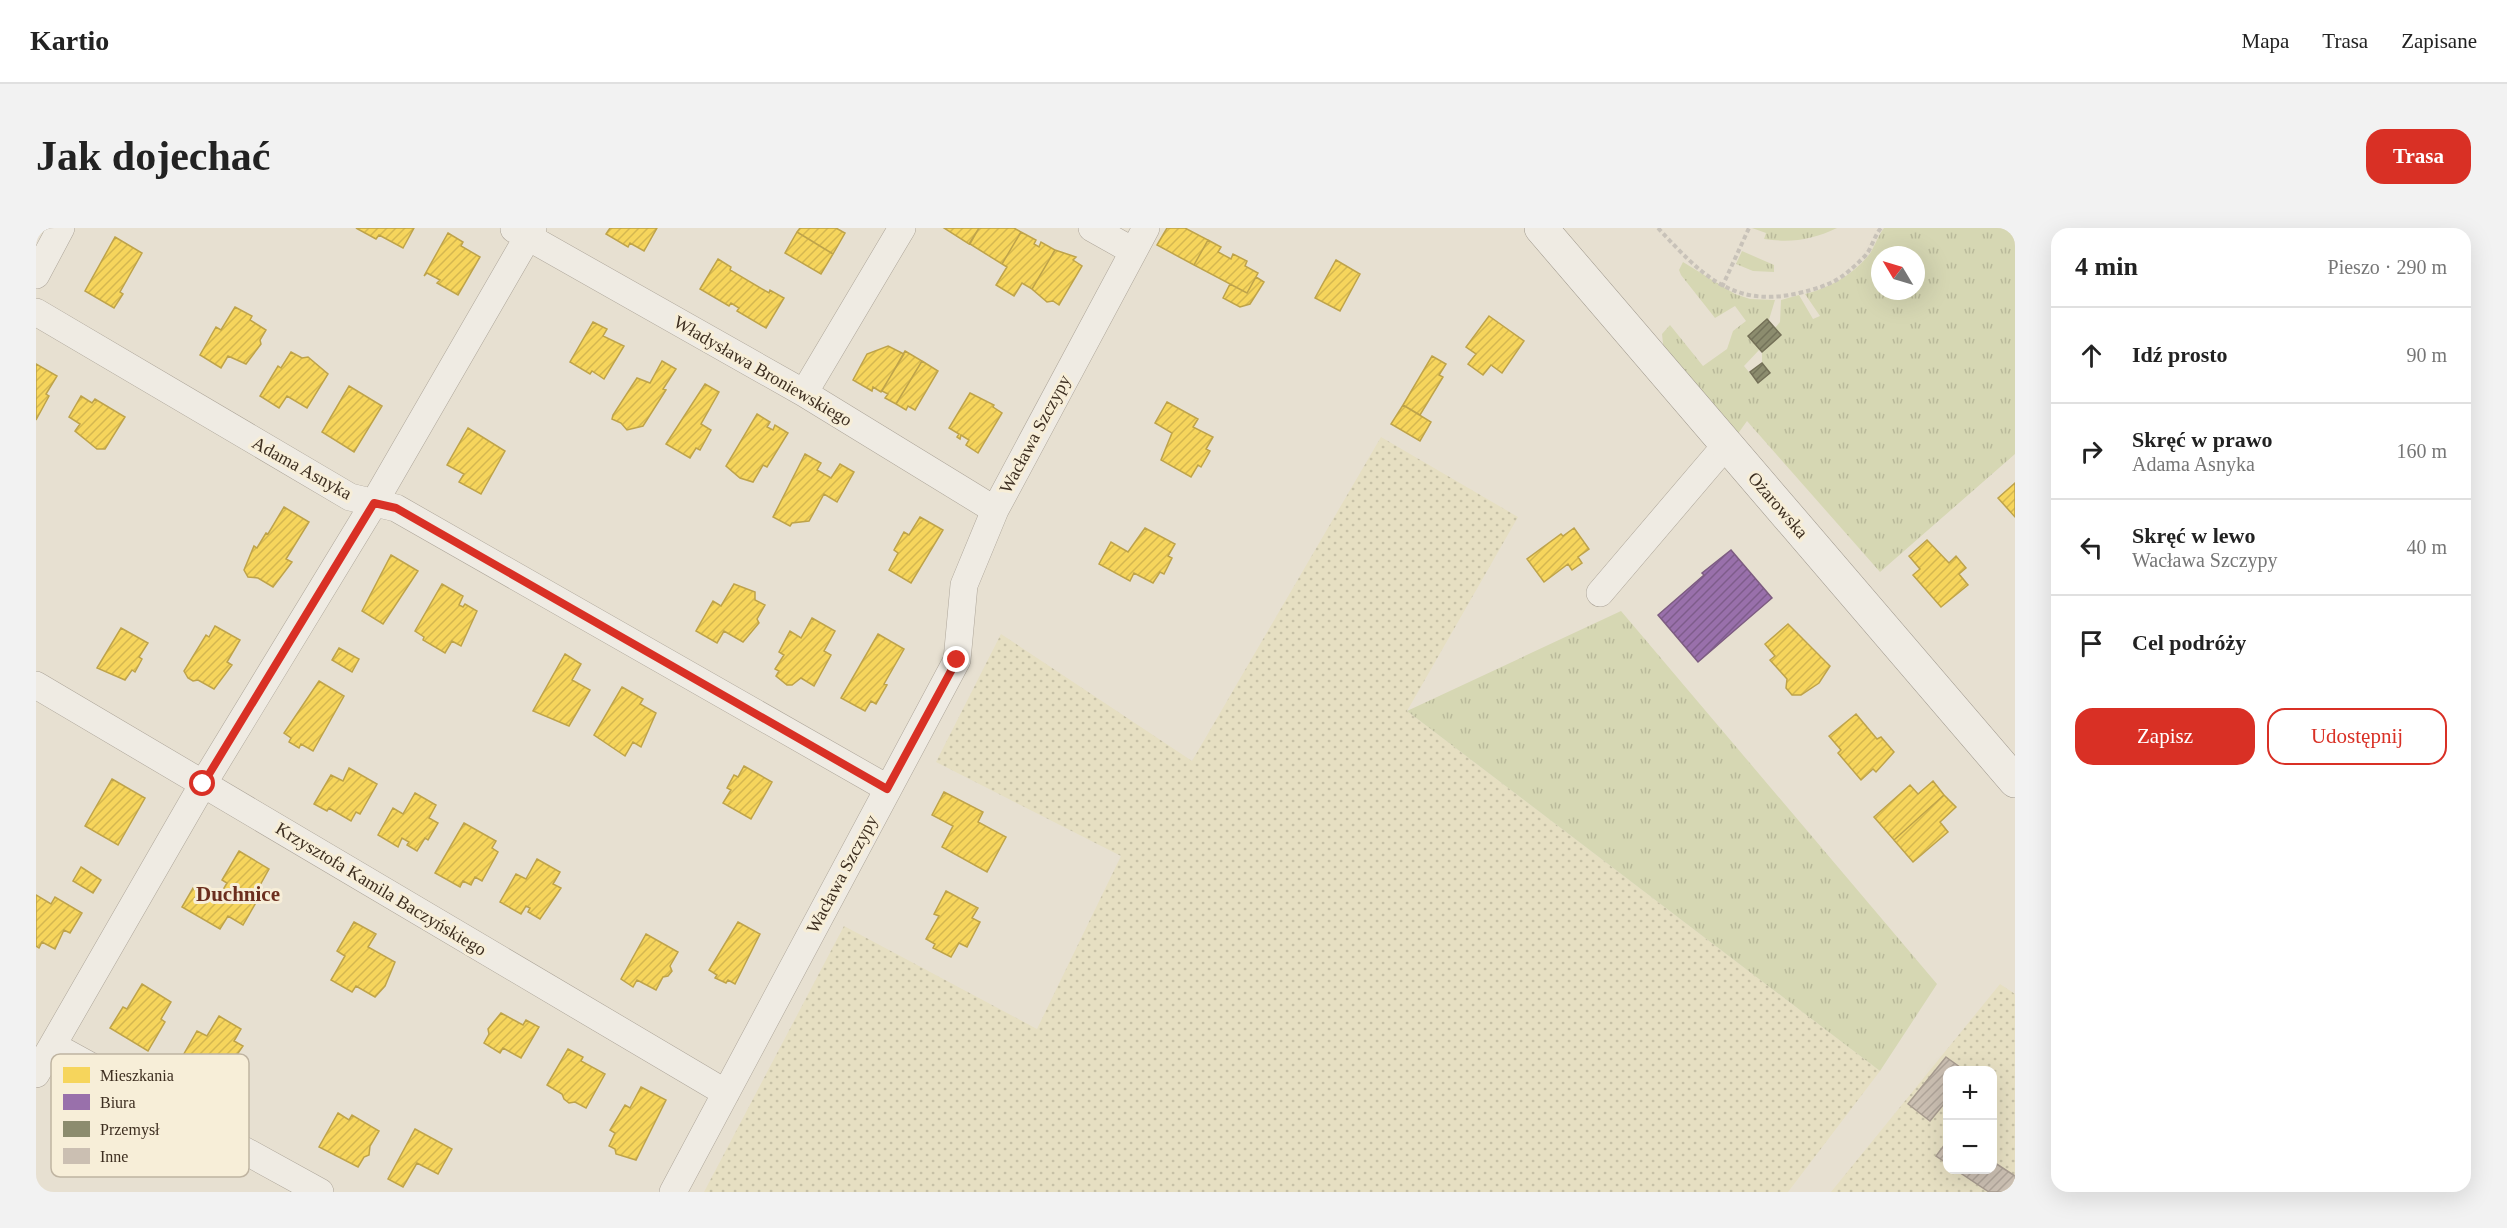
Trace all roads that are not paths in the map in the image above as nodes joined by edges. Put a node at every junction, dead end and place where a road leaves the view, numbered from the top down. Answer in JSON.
{"nodes":[{"id":1,"x":61,"y":228,"type":"edge"},
{"id":2,"x":902,"y":228,"type":"edge"},
{"id":3,"x":1092,"y":228,"type":"edge"},
{"id":4,"x":1541,"y":228,"type":"edge"},
{"id":5,"x":525,"y":231,"type":"edge"},
{"id":6,"x":1139,"y":239,"type":"edge"},
{"id":7,"x":36,"y":275,"type":"edge"},
{"id":8,"x":36,"y":312,"type":"edge"},
{"id":9,"x":804,"y":393,"type":"junction"},
{"id":10,"x":1726,"y":445,"type":"junction"},
{"id":11,"x":374,"y":503,"type":"junction"},
{"id":12,"x":995,"y":510,"type":"junction"},
{"id":13,"x":1600,"y":593,"type":"dead end"},
{"id":14,"x":36,"y":685,"type":"edge"},
{"id":15,"x":2015,"y":782,"type":"edge"},
{"id":16,"x":203,"y":784,"type":"junction"},
{"id":17,"x":887,"y":789,"type":"junction"},
{"id":18,"x":54,"y":1046,"type":"junction"},
{"id":19,"x":69,"y":1054,"type":"edge"},
{"id":20,"x":36,"y":1074,"type":"edge"},
{"id":21,"x":726,"y":1093,"type":"junction"},
{"id":22,"x":249,"y":1153,"type":"edge"},
{"id":23,"x":320,"y":1192,"type":"edge"},
{"id":24,"x":673,"y":1192,"type":"edge"}],
"edges":[{"from":1,"to":7,"type":"street"},
{"from":2,"to":9,"type":"street"},
{"from":3,"to":6,"type":"street"},
{"from":4,"to":10,"type":"main road","name":"Ożarowska"},
{"from":5,"to":9,"type":"street","name":"Władysława Broniewskiego"},
{"from":5,"to":11,"type":"street"},
{"from":6,"to":12,"type":"street","name":"Wacława Szczypy"},
{"from":8,"to":11,"type":"street","name":"Adama Asnyka"},
{"from":9,"to":12,"type":"street","name":"Władysława Broniewskiego"},
{"from":10,"to":13,"type":"street"},
{"from":10,"to":15,"type":"main road","name":"Ożarowska"},
{"from":11,"to":16,"type":"street"},
{"from":11,"to":17,"type":"street","name":"Adama Asnyka"},
{"from":12,"to":17,"type":"street","name":"Wacława Szczypy"},
{"from":14,"to":16,"type":"street","name":"Krzysztofa Kamila Baczyńskiego"},
{"from":16,"to":18,"type":"street"},
{"from":16,"to":21,"type":"street","name":"Krzysztofa Kamila Baczyńskiego"},
{"from":17,"to":21,"type":"street","name":"Wacława Szczypy"},
{"from":18,"to":19,"type":"street"},
{"from":18,"to":20,"type":"street"},
{"from":21,"to":24,"type":"street","name":"Wacława Szczypy"},
{"from":22,"to":23,"type":"street"}]}
